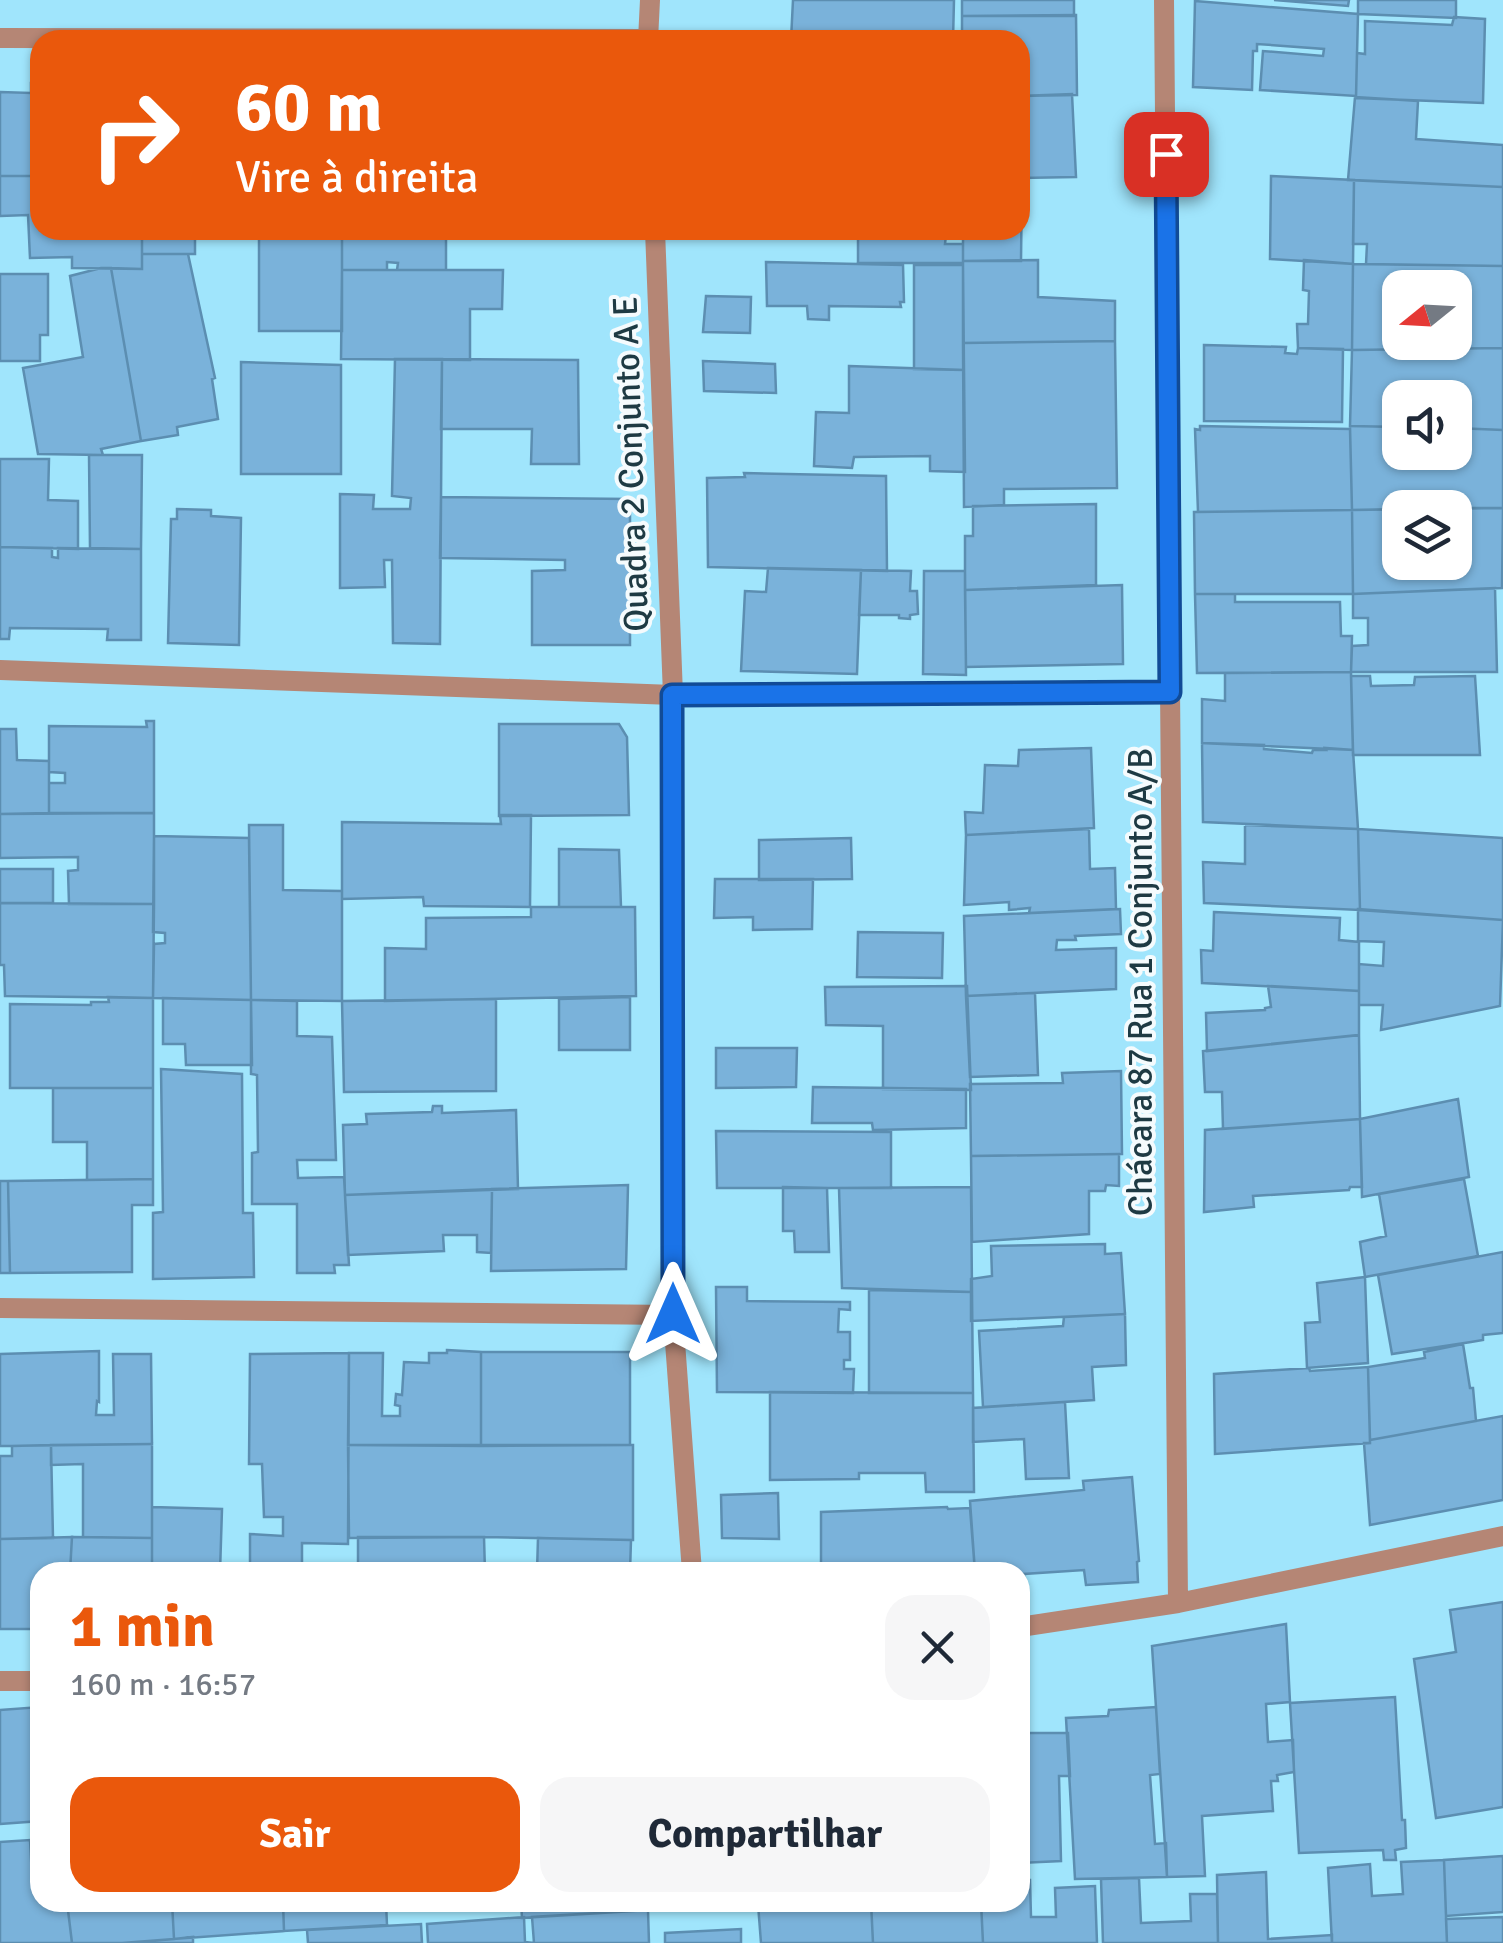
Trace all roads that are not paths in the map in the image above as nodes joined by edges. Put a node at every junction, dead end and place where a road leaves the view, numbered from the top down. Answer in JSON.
{"nodes":[{"id":1,"x":650,"y":0,"type":"edge"},
{"id":2,"x":1164,"y":0,"type":"edge"},
{"id":3,"x":648,"y":30,"type":"edge"},
{"id":4,"x":0,"y":38,"type":"edge"},
{"id":5,"x":30,"y":38,"type":"edge"},
{"id":6,"x":655,"y":240,"type":"edge"},
{"id":7,"x":0,"y":670,"type":"edge"},
{"id":8,"x":1170,"y":692,"type":"junction"},
{"id":9,"x":672,"y":695,"type":"junction"},
{"id":10,"x":0,"y":1308,"type":"edge"},
{"id":11,"x":673,"y":1314,"type":"junction"},
{"id":12,"x":1503,"y":1536,"type":"edge"},
{"id":13,"x":691,"y":1562,"type":"edge"},
{"id":14,"x":1178,"y":1603,"type":"junction"},
{"id":15,"x":1030,"y":1625,"type":"edge"},
{"id":16,"x":0,"y":1681,"type":"edge"},
{"id":17,"x":30,"y":1682,"type":"edge"}],
"edges":[{"from":1,"to":3,"type":"street"},
{"from":2,"to":8,"type":"street","name":"Chácara 87 Rua 1 Conjunto A/B"},
{"from":4,"to":5,"type":"street"},
{"from":6,"to":9,"type":"street","name":"Quadra 2 Conjunto A E"},
{"from":7,"to":9,"type":"street"},
{"from":8,"to":9,"type":"street"},
{"from":8,"to":14,"type":"street","name":"Chácara 87 Rua 1 Conjunto A/B"},
{"from":9,"to":11,"type":"street","name":"Quadra 2 Conjunto A E"},
{"from":10,"to":11,"type":"street"},
{"from":11,"to":13,"type":"street","name":"Quadra 2 Conjunto A E"},
{"from":12,"to":14,"type":"street"},
{"from":14,"to":15,"type":"street"},
{"from":16,"to":17,"type":"street"}]}
